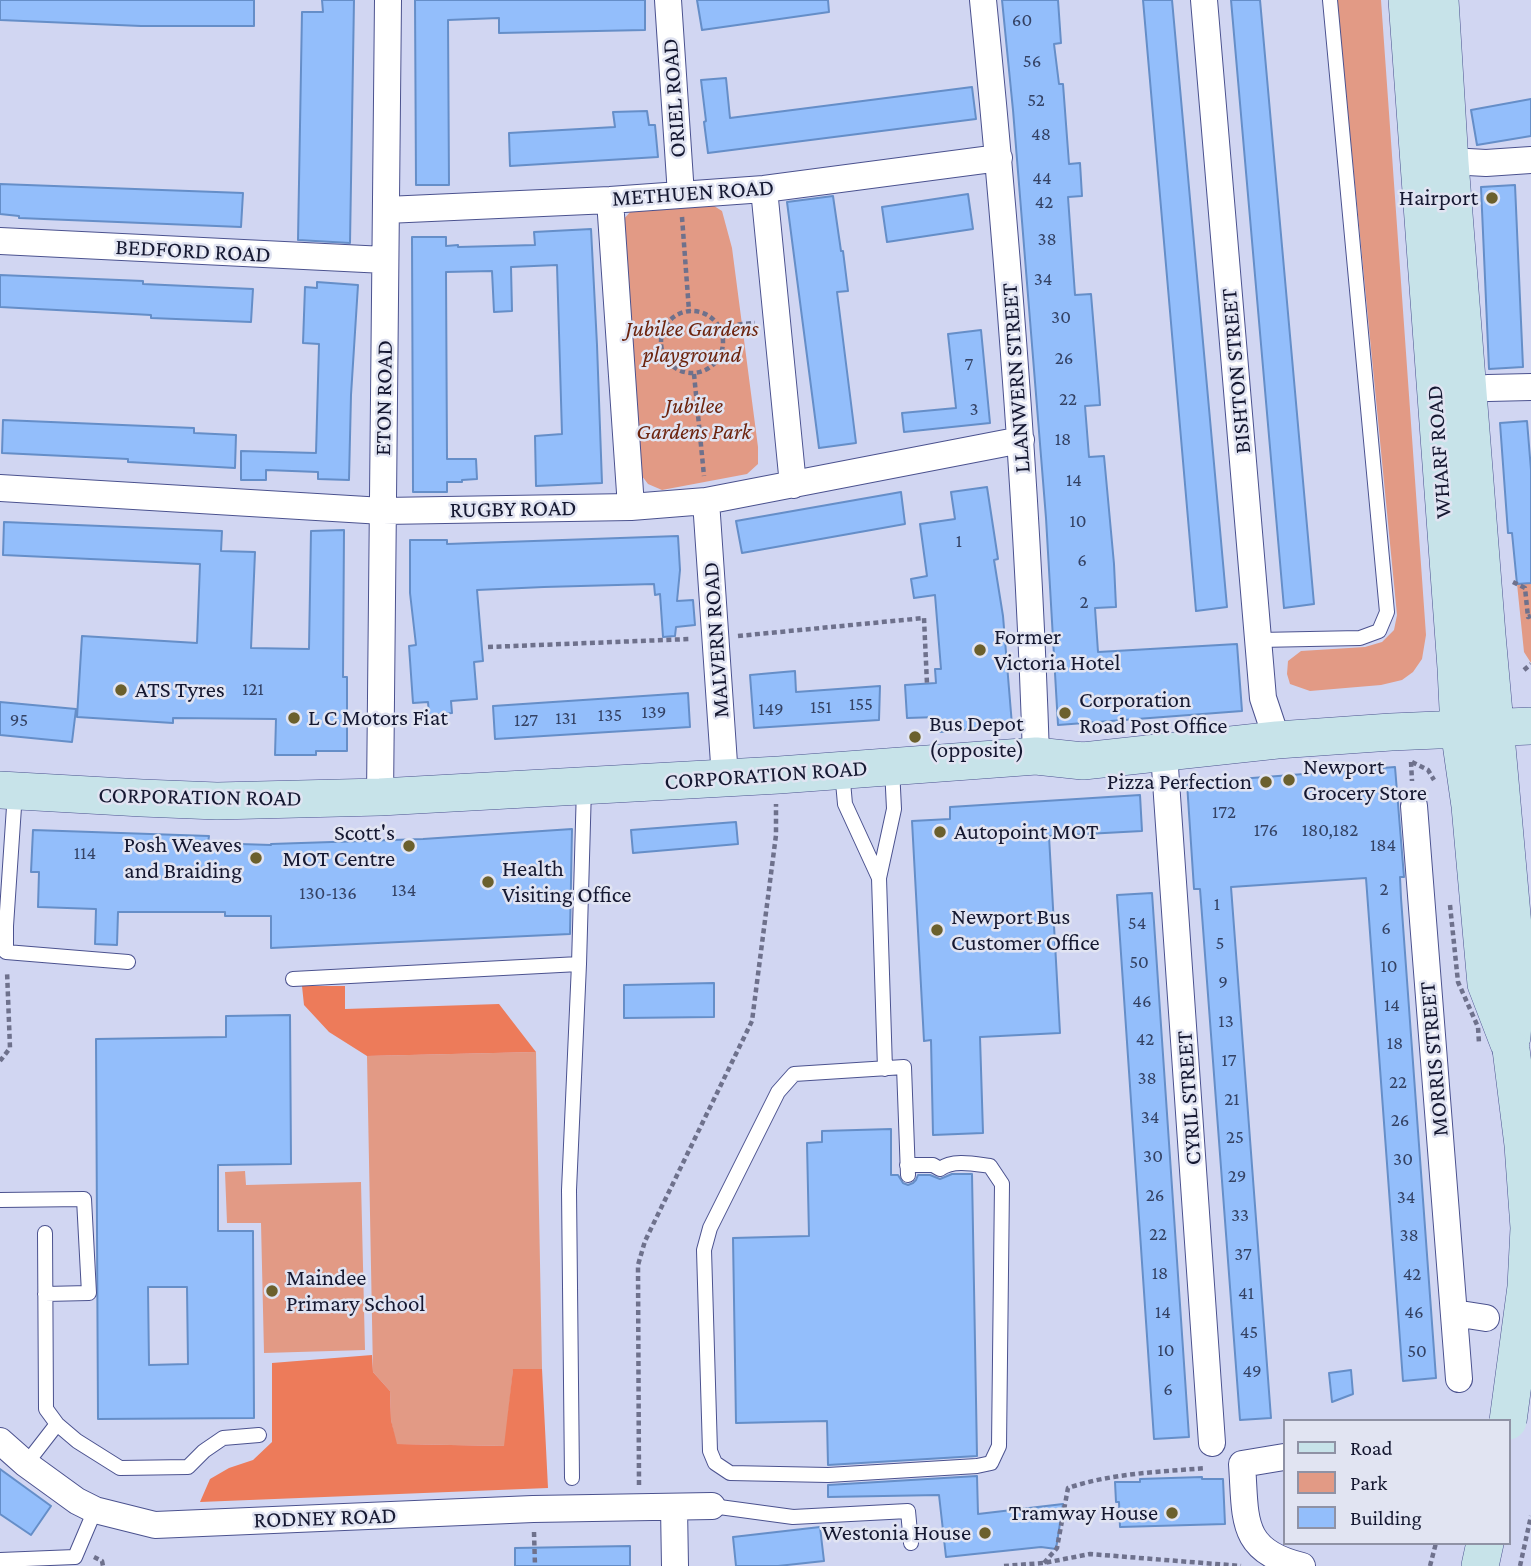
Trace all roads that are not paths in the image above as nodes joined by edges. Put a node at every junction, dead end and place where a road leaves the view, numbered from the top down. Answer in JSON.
{"nodes":[{"id":1,"x":388,"y":0,"type":"edge"},
{"id":2,"x":668,"y":0,"type":"edge"},
{"id":3,"x":984,"y":0,"type":"edge"},
{"id":4,"x":1204,"y":0,"type":"edge"},
{"id":5,"x":1330,"y":0,"type":"edge"},
{"id":6,"x":1407,"y":0,"type":"edge"},
{"id":7,"x":1440,"y":0,"type":"edge"},
{"id":8,"x":999,"y":158,"type":"junction"},
{"id":9,"x":1531,"y":160,"type":"edge"},
{"id":10,"x":1468,"y":162,"type":"dead end"},
{"id":11,"x":764,"y":189,"type":"junction"},
{"id":12,"x":681,"y":195,"type":"junction"},
{"id":13,"x":610,"y":200,"type":"junction"},
{"id":14,"x":386,"y":211,"type":"junction"},
{"id":15,"x":0,"y":241,"type":"edge"},
{"id":16,"x":385,"y":260,"type":"junction"},
{"id":17,"x":1531,"y":387,"type":"edge"},
{"id":18,"x":1488,"y":388,"type":"dead end"},
{"id":19,"x":1021,"y":440,"type":"junction"},
{"id":20,"x":793,"y":485,"type":"junction"},
{"id":21,"x":0,"y":488,"type":"edge"},
{"id":22,"x":706,"y":501,"type":"junction"},
{"id":23,"x":631,"y":507,"type":"junction"},
{"id":24,"x":383,"y":511,"type":"junction"},
{"id":25,"x":1259,"y":640,"type":"junction"},
{"id":26,"x":1513,"y":727,"type":"edge"},
{"id":27,"x":1459,"y":729,"type":"junction"},
{"id":28,"x":1277,"y":740,"type":"junction"},
{"id":29,"x":1164,"y":753,"type":"junction"},
{"id":30,"x":1036,"y":756,"type":"junction"},
{"id":31,"x":892,"y":767,"type":"junction"},
{"id":32,"x":842,"y":770,"type":"junction"},
{"id":33,"x":725,"y":778,"type":"junction"},
{"id":34,"x":584,"y":786,"type":"junction"},
{"id":35,"x":7,"y":790,"type":"edge"},
{"id":36,"x":380,"y":797,"type":"junction"},
{"id":37,"x":1414,"y":806,"type":"dead end"},
{"id":38,"x":879,"y":878,"type":"junction"},
{"id":39,"x":1472,"y":901,"type":"junction"},
{"id":40,"x":128,"y":962,"type":"dead end"},
{"id":41,"x":579,"y":964,"type":"junction"},
{"id":42,"x":293,"y":979,"type":"dead end"},
{"id":43,"x":885,"y":1069,"type":"junction"},
{"id":44,"x":0,"y":1200,"type":"edge"},
{"id":45,"x":45,"y":1233,"type":"dead end"},
{"id":46,"x":45,"y":1294,"type":"junction"},
{"id":47,"x":1454,"y":1313,"type":"junction"},
{"id":48,"x":1486,"y":1318,"type":"dead end"},
{"id":49,"x":1459,"y":1379,"type":"dead end"},
{"id":50,"x":1508,"y":1419,"type":"edge"},
{"id":51,"x":1531,"y":1420,"type":"edge"},
{"id":52,"x":1510,"y":1421,"type":"edge"},
{"id":53,"x":57,"y":1424,"type":"junction"},
{"id":54,"x":259,"y":1435,"type":"dead end"},
{"id":55,"x":0,"y":1441,"type":"edge"},
{"id":56,"x":1212,"y":1443,"type":"dead end"},
{"id":57,"x":1282,"y":1457,"type":"edge"},
{"id":58,"x":26,"y":1464,"type":"junction"},
{"id":59,"x":572,"y":1479,"type":"dead end"},
{"id":60,"x":712,"y":1506,"type":"joint"},
{"id":61,"x":674,"y":1507,"type":"junction"},
{"id":62,"x":95,"y":1510,"type":"junction"},
{"id":63,"x":911,"y":1543,"type":"dead end"},
{"id":64,"x":1485,"y":1545,"type":"edge"},
{"id":65,"x":0,"y":1560,"type":"edge"},
{"id":66,"x":676,"y":1566,"type":"edge"},
{"id":67,"x":1302,"y":1566,"type":"edge"},
{"id":68,"x":1480,"y":1566,"type":"edge"}],
"edges":[{"from":1,"to":14,"type":"street","name":"ETON ROAD"},
{"from":2,"to":12,"type":"street","name":"ORIEL ROAD"},
{"from":3,"to":8,"type":"street","name":"LLANWERN STREET"},
{"from":4,"to":25,"type":"street","name":"BISHTON STREET"},
{"from":5,"to":25,"type":"lane"},
{"from":6,"to":27,"type":"main road","name":"WHARF ROAD"},
{"from":7,"to":26,"type":"main road","name":"WHARF ROAD"},
{"from":8,"to":11,"type":"street","name":"METHUEN ROAD"},
{"from":8,"to":19,"type":"street","name":"LLANWERN STREET"},
{"from":9,"to":10,"type":"street"},
{"from":11,"to":12,"type":"street","name":"METHUEN ROAD"},
{"from":11,"to":20,"type":"street"},
{"from":12,"to":13,"type":"street","name":"METHUEN ROAD"},
{"from":13,"to":14,"type":"street","name":"METHUEN ROAD"},
{"from":13,"to":23,"type":"street"},
{"from":14,"to":16,"type":"street","name":"ETON ROAD"},
{"from":15,"to":16,"type":"street","name":"BEDFORD ROAD"},
{"from":16,"to":24,"type":"street","name":"ETON ROAD"},
{"from":17,"to":18,"type":"street"},
{"from":19,"to":20,"type":"street","name":"RUGBY ROAD"},
{"from":19,"to":30,"type":"street","name":"LLANWERN STREET"},
{"from":20,"to":22,"type":"street","name":"RUGBY ROAD"},
{"from":21,"to":24,"type":"street","name":"RUGBY ROAD"},
{"from":22,"to":23,"type":"street","name":"RUGBY ROAD"},
{"from":22,"to":33,"type":"street","name":"MALVERN ROAD"},
{"from":23,"to":24,"type":"street","name":"RUGBY ROAD"},
{"from":24,"to":36,"type":"street","name":"ETON ROAD"},
{"from":25,"to":28,"type":"street","name":"BISHTON STREET"},
{"from":26,"to":27,"type":"main road","name":"CORPORATION ROAD"},
{"from":26,"to":39,"type":"main road","name":"WHARF ROAD"},
{"from":27,"to":28,"type":"main road","name":"CORPORATION ROAD"},
{"from":27,"to":39,"type":"main road","name":"WHARF ROAD"},
{"from":28,"to":29,"type":"main road","name":"CORPORATION ROAD"},
{"from":29,"to":30,"type":"main road","name":"CORPORATION ROAD"},
{"from":29,"to":56,"type":"street","name":"CYRIL STREET"},
{"from":30,"to":31,"type":"main road","name":"CORPORATION ROAD"},
{"from":31,"to":32,"type":"main road","name":"CORPORATION ROAD"},
{"from":31,"to":38,"type":"lane"},
{"from":32,"to":33,"type":"main road","name":"CORPORATION ROAD"},
{"from":32,"to":38,"type":"lane"},
{"from":33,"to":34,"type":"main road","name":"CORPORATION ROAD"},
{"from":34,"to":36,"type":"main road","name":"CORPORATION ROAD"},
{"from":34,"to":41,"type":"lane"},
{"from":35,"to":36,"type":"main road","name":"CORPORATION ROAD"},
{"from":35,"to":40,"type":"lane"},
{"from":37,"to":47,"type":"street","name":"MORRIS STREET"},
{"from":38,"to":43,"type":"lane"},
{"from":39,"to":50,"type":"main road","bridge":true},
{"from":41,"to":42,"type":"lane"},
{"from":41,"to":59,"type":"lane"},
{"from":43,"to":43,"type":"lane"},
{"from":44,"to":46,"type":"lane"},
{"from":45,"to":46,"type":"lane"},
{"from":46,"to":53,"type":"lane"},
{"from":47,"to":48,"type":"street"},
{"from":47,"to":49,"type":"street","name":"MORRIS STREET"},
{"from":51,"to":52,"type":"street"},
{"from":53,"to":54,"type":"lane"},
{"from":53,"to":58,"type":"lane"},
{"from":55,"to":58,"type":"street","name":"RODNEY ROAD"},
{"from":57,"to":67,"type":"street"},
{"from":58,"to":62,"type":"street","name":"RODNEY ROAD"},
{"from":60,"to":61,"type":"street","name":"RODNEY ROAD"},
{"from":60,"to":63,"type":"lane"},
{"from":61,"to":62,"type":"street","name":"RODNEY ROAD"},
{"from":61,"to":66,"type":"street"},
{"from":62,"to":65,"type":"lane"},
{"from":64,"to":68,"type":"main road"}]}
